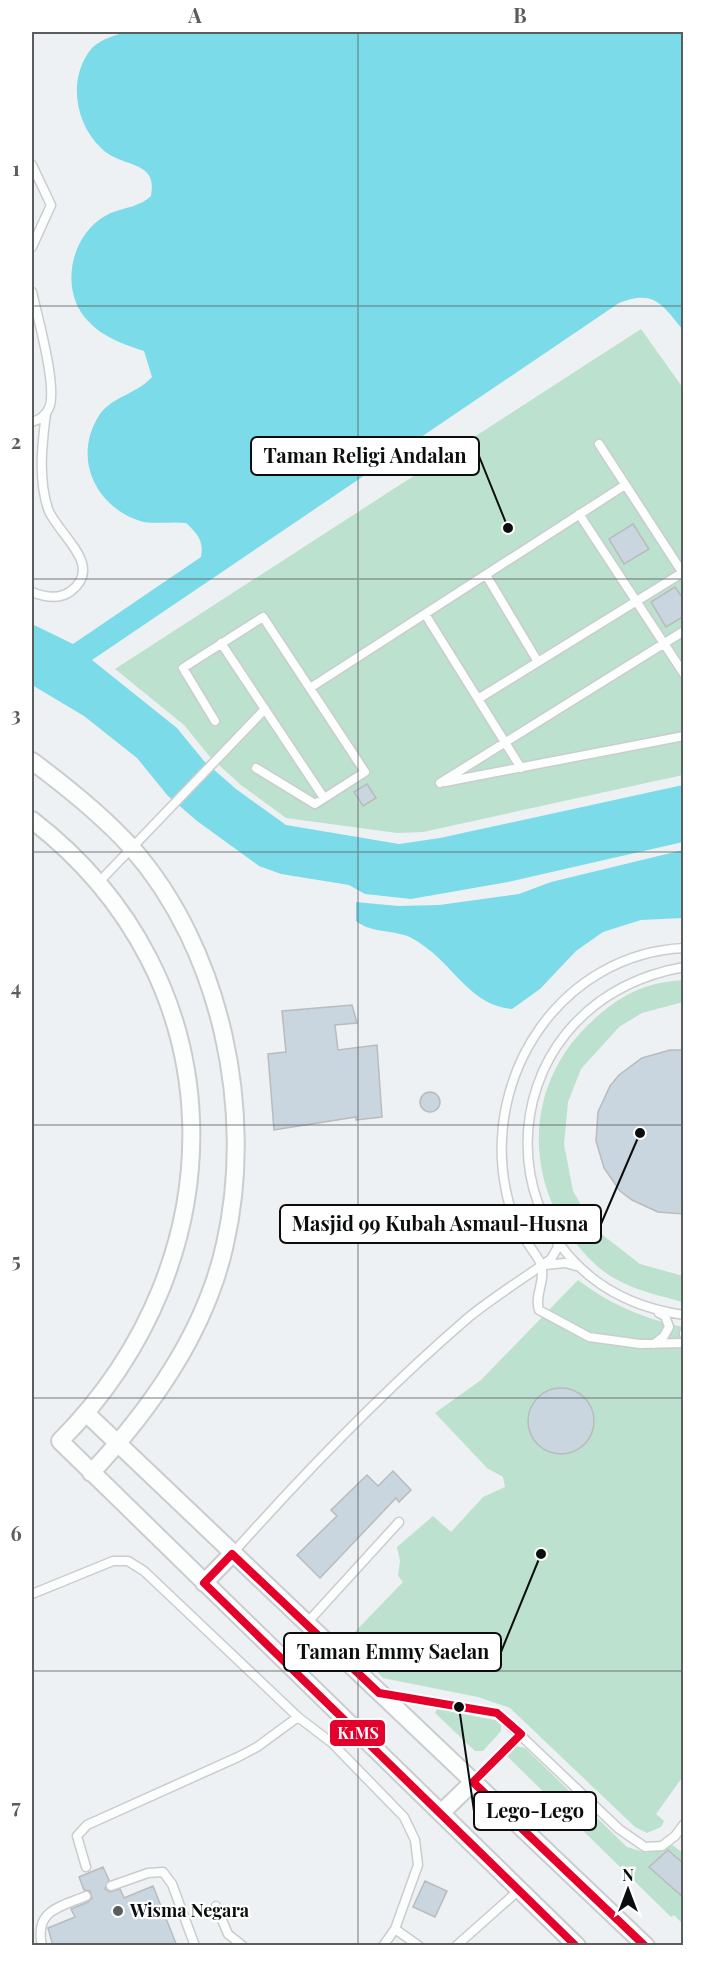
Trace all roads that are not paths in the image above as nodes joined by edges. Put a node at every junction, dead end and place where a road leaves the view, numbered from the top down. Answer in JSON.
{"nodes":[{"id":1,"x":32,"y":165,"type":"edge"},
{"id":2,"x":32,"y":247,"type":"edge"},
{"id":3,"x":32,"y":291,"type":"edge"},
{"id":4,"x":46,"y":413,"type":"junction"},
{"id":5,"x":32,"y":422,"type":"edge"},
{"id":6,"x":598,"y":444,"type":"dead end"},
{"id":7,"x":625,"y":485,"type":"junction"},
{"id":8,"x":579,"y":514,"type":"junction"},
{"id":9,"x":486,"y":574,"type":"junction"},
{"id":10,"x":683,"y":574,"type":"edge"},
{"id":11,"x":32,"y":592,"type":"edge"},
{"id":12,"x":636,"y":602,"type":"junction"},
{"id":13,"x":425,"y":614,"type":"junction"},
{"id":14,"x":684,"y":631,"type":"edge"},
{"id":15,"x":221,"y":643,"type":"junction"},
{"id":16,"x":664,"y":644,"type":"junction"},
{"id":17,"x":538,"y":662,"type":"junction"},
{"id":18,"x":684,"y":674,"type":"edge"},
{"id":19,"x":310,"y":688,"type":"junction"},
{"id":20,"x":478,"y":699,"type":"junction"},
{"id":21,"x":265,"y":709,"type":"junction"},
{"id":22,"x":215,"y":722,"type":"dead end"},
{"id":23,"x":684,"y":736,"type":"edge"},
{"id":24,"x":505,"y":742,"type":"junction"},
{"id":25,"x":32,"y":761,"type":"edge"},
{"id":26,"x":256,"y":768,"type":"dead end"},
{"id":27,"x":521,"y":768,"type":"junction"},
{"id":28,"x":324,"y":798,"type":"junction"},
{"id":29,"x":32,"y":820,"type":"edge"},
{"id":30,"x":132,"y":848,"type":"junction"},
{"id":31,"x":99,"y":882,"type":"junction"},
{"id":32,"x":684,"y":948,"type":"edge"},
{"id":33,"x":684,"y":967,"type":"edge"},
{"id":34,"x":556,"y":1238,"type":"junction"},
{"id":35,"x":534,"y":1253,"type":"junction"},
{"id":36,"x":551,"y":1258,"type":"junction"},
{"id":37,"x":565,"y":1263,"type":"junction"},
{"id":38,"x":541,"y":1266,"type":"junction"},
{"id":39,"x":580,"y":1267,"type":"junction"},
{"id":40,"x":541,"y":1282,"type":"junction"},
{"id":41,"x":656,"y":1311,"type":"junction"},
{"id":42,"x":684,"y":1315,"type":"edge"},
{"id":43,"x":684,"y":1343,"type":"edge"},
{"id":44,"x":654,"y":1344,"type":"junction"},
{"id":45,"x":87,"y":1414,"type":"junction"},
{"id":46,"x":119,"y":1444,"type":"junction"},
{"id":47,"x":91,"y":1473,"type":"junction"},
{"id":48,"x":399,"y":1522,"type":"dead end"},
{"id":49,"x":232,"y":1554,"type":"junction"},
{"id":50,"x":204,"y":1582,"type":"junction"},
{"id":51,"x":32,"y":1594,"type":"edge"},
{"id":52,"x":306,"y":1624,"type":"junction"},
{"id":53,"x":379,"y":1693,"type":"junction"},
{"id":54,"x":298,"y":1717,"type":"junction"},
{"id":55,"x":521,"y":1734,"type":"junction"},
{"id":56,"x":473,"y":1782,"type":"junction"},
{"id":57,"x":441,"y":1813,"type":"junction"},
{"id":58,"x":684,"y":1824,"type":"edge"},
{"id":59,"x":86,"y":1867,"type":"dead end"},
{"id":60,"x":111,"y":1887,"type":"dead end"},
{"id":61,"x":519,"y":1890,"type":"junction"},
{"id":62,"x":86,"y":1896,"type":"dead end"},
{"id":63,"x":216,"y":1906,"type":"dead end"},
{"id":64,"x":395,"y":1929,"type":"junction"},
{"id":65,"x":42,"y":1946,"type":"edge"},
{"id":66,"x":195,"y":1946,"type":"edge"},
{"id":67,"x":243,"y":1946,"type":"edge"},
{"id":68,"x":383,"y":1946,"type":"edge"},
{"id":69,"x":419,"y":1946,"type":"edge"},
{"id":70,"x":456,"y":1946,"type":"edge"},
{"id":71,"x":577,"y":1946,"type":"edge"},
{"id":72,"x":646,"y":1946,"type":"edge"}],
"edges":[{"from":1,"to":2,"type":"lane"},
{"from":3,"to":4,"type":"lane"},
{"from":4,"to":5,"type":"lane"},
{"from":4,"to":11,"type":"lane"},
{"from":6,"to":7,"type":"lane"},
{"from":7,"to":8,"type":"lane"},
{"from":7,"to":10,"type":"lane"},
{"from":8,"to":9,"type":"lane"},
{"from":8,"to":12,"type":"lane"},
{"from":9,"to":13,"type":"lane"},
{"from":9,"to":17,"type":"lane"},
{"from":10,"to":12,"type":"lane"},
{"from":12,"to":16,"type":"lane"},
{"from":12,"to":17,"type":"lane"},
{"from":13,"to":19,"type":"lane"},
{"from":13,"to":20,"type":"lane"},
{"from":14,"to":16,"type":"lane"},
{"from":15,"to":19,"type":"lane"},
{"from":15,"to":21,"type":"lane"},
{"from":15,"to":22,"type":"lane"},
{"from":16,"to":18,"type":"lane"},
{"from":16,"to":24,"type":"lane"},
{"from":17,"to":20,"type":"lane"},
{"from":19,"to":28,"type":"lane"},
{"from":20,"to":24,"type":"lane"},
{"from":21,"to":28,"type":"lane"},
{"from":21,"to":30,"type":"lane"},
{"from":23,"to":27,"type":"lane"},
{"from":24,"to":27,"type":"lane"},
{"from":24,"to":27,"type":"lane"},
{"from":25,"to":30,"type":"street"},
{"from":26,"to":28,"type":"lane"},
{"from":29,"to":31,"type":"street"},
{"from":30,"to":31,"type":"lane"},
{"from":30,"to":46,"type":"street"},
{"from":31,"to":45,"type":"street"},
{"from":32,"to":35,"type":"lane"},
{"from":33,"to":34,"type":"lane"},
{"from":34,"to":36,"type":"lane"},
{"from":34,"to":39,"type":"lane"},
{"from":35,"to":36,"type":"lane"},
{"from":35,"to":38,"type":"lane"},
{"from":36,"to":38,"type":"lane"},
{"from":37,"to":38,"type":"lane"},
{"from":37,"to":39,"type":"lane"},
{"from":37,"to":40,"type":"lane"},
{"from":38,"to":40,"type":"lane"},
{"from":38,"to":49,"type":"lane"},
{"from":39,"to":41,"type":"lane"},
{"from":40,"to":44,"type":"lane"},
{"from":41,"to":42,"type":"lane"},
{"from":41,"to":44,"type":"lane"},
{"from":43,"to":44,"type":"lane"},
{"from":45,"to":46,"type":"street"},
{"from":45,"to":47,"type":"street"},
{"from":46,"to":47,"type":"street"},
{"from":46,"to":49,"type":"street"},
{"from":47,"to":50,"type":"street"},
{"from":48,"to":52,"type":"lane"},
{"from":49,"to":50,"type":"street"},
{"from":49,"to":52,"type":"street"},
{"from":50,"to":57,"type":"street"},
{"from":51,"to":54,"type":"lane"},
{"from":52,"to":53,"type":"street"},
{"from":53,"to":55,"type":"lane"},
{"from":53,"to":56,"type":"street"},
{"from":54,"to":59,"type":"lane"},
{"from":54,"to":64,"type":"lane"},
{"from":55,"to":56,"type":"lane"},
{"from":55,"to":58,"type":"lane"},
{"from":56,"to":57,"type":"street"},
{"from":56,"to":72,"type":"street"},
{"from":57,"to":61,"type":"street"},
{"from":60,"to":66,"type":"lane"},
{"from":61,"to":70,"type":"lane"},
{"from":61,"to":71,"type":"street"},
{"from":62,"to":65,"type":"lane"},
{"from":63,"to":67,"type":"lane"},
{"from":64,"to":68,"type":"lane"},
{"from":64,"to":69,"type":"lane"}]}
